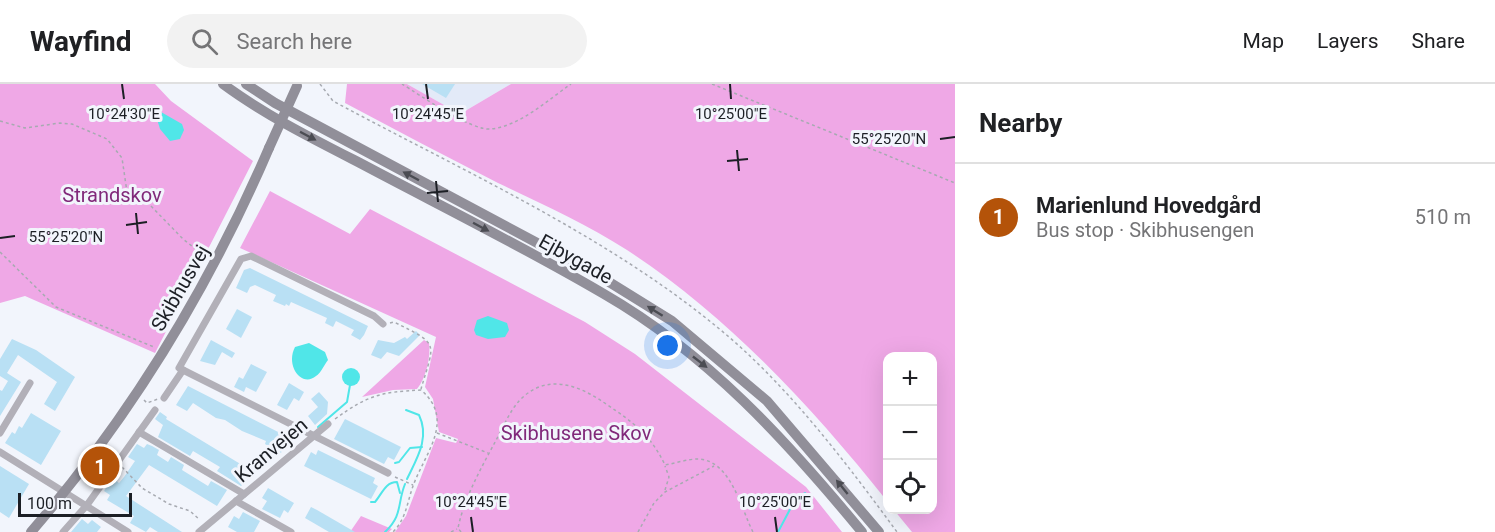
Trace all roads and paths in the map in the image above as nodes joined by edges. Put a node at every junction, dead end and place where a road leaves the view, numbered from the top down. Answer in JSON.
{"nodes":[{"id":1,"x":223,"y":84,"type":"edge"},
{"id":2,"x":246,"y":84,"type":"edge"},
{"id":3,"x":402,"y":84,"type":"edge"},
{"id":4,"x":571,"y":84,"type":"edge"},
{"id":5,"x":712,"y":84,"type":"edge"},
{"id":6,"x":297,"y":85,"type":"edge"},
{"id":7,"x":0,"y":121,"type":"edge"},
{"id":8,"x":955,"y":183,"type":"edge"},
{"id":9,"x":0,"y":252,"type":"edge"},
{"id":10,"x":215,"y":264,"type":"junction"},
{"id":11,"x":383,"y":324,"type":"joint"},
{"id":12,"x":164,"y":352,"type":"junction"},
{"id":13,"x":183,"y":370,"type":"junction"},
{"id":14,"x":30,"y":383,"type":"dead end"},
{"id":15,"x":421,"y":390,"type":"junction"},
{"id":16,"x":135,"y":395,"type":"junction"},
{"id":17,"x":164,"y":398,"type":"joint"},
{"id":18,"x":155,"y":410,"type":"dead end"},
{"id":19,"x":328,"y":424,"type":"joint"},
{"id":20,"x":139,"y":432,"type":"junction"},
{"id":21,"x":0,"y":433,"type":"edge"},
{"id":22,"x":437,"y":433,"type":"junction"},
{"id":23,"x":313,"y":436,"type":"junction"},
{"id":24,"x":0,"y":452,"type":"edge"},
{"id":25,"x":489,"y":453,"type":"junction"},
{"id":26,"x":117,"y":463,"type":"junction"},
{"id":27,"x":665,"y":465,"type":"junction"},
{"id":28,"x":715,"y":465,"type":"junction"},
{"id":29,"x":388,"y":473,"type":"joint"},
{"id":30,"x":414,"y":486,"type":"junction"},
{"id":31,"x":66,"y":492,"type":"junction"},
{"id":32,"x":665,"y":492,"type":"junction"},
{"id":33,"x":244,"y":494,"type":"junction"},
{"id":34,"x":236,"y":501,"type":"junction"},
{"id":35,"x":87,"y":505,"type":"junction"},
{"id":36,"x":207,"y":526,"type":"junction"},
{"id":37,"x":458,"y":528,"type":"junction"},
{"id":38,"x":31,"y":532,"type":"edge"},
{"id":39,"x":63,"y":532,"type":"edge"},
{"id":40,"x":128,"y":532,"type":"edge"},
{"id":41,"x":199,"y":532,"type":"edge"},
{"id":42,"x":291,"y":532,"type":"edge"},
{"id":43,"x":393,"y":532,"type":"edge"},
{"id":44,"x":452,"y":532,"type":"edge"},
{"id":45,"x":461,"y":532,"type":"edge"},
{"id":46,"x":638,"y":532,"type":"edge"},
{"id":47,"x":753,"y":532,"type":"edge"},
{"id":48,"x":862,"y":532,"type":"edge"},
{"id":49,"x":879,"y":532,"type":"edge"}],
"edges":[{"from":1,"to":48,"type":"main road","name":"Ejbygade","one_way":true},
{"from":49,"to":2,"type":"main road","name":"Ejbygade","one_way":true},
{"from":3,"to":4,"type":"path"},
{"from":5,"to":8,"type":"path"},
{"from":6,"to":10,"type":"main road","name":"Skibhusvej","bridge":true},
{"from":7,"to":10,"type":"path"},
{"from":9,"to":12,"type":"path"},
{"from":10,"to":12,"type":"main road","name":"Skibhusvej"},
{"from":11,"to":13,"type":"street"},
{"from":11,"to":15,"type":"path"},
{"from":12,"to":16,"type":"main road","name":"Skibhusvej"},
{"from":13,"to":17,"type":"street"},
{"from":13,"to":23,"type":"street"},
{"from":14,"to":21,"type":"street"},
{"from":15,"to":19,"type":"path"},
{"from":15,"to":22,"type":"path"},
{"from":16,"to":17,"type":"path"},
{"from":16,"to":31,"type":"main road","name":"Skibhusvej"},
{"from":18,"to":20,"type":"street"},
{"from":19,"to":23,"type":"street","name":"Kranvejen"},
{"from":20,"to":26,"type":"street"},
{"from":20,"to":33,"type":"street"},
{"from":22,"to":25,"type":"path"},
{"from":22,"to":30,"type":"path"},
{"from":23,"to":29,"type":"street"},
{"from":23,"to":33,"type":"street","name":"Kranvejen"},
{"from":24,"to":31,"type":"street"},
{"from":25,"to":27,"type":"path"},
{"from":25,"to":37,"type":"path"},
{"from":26,"to":35,"type":"street"},
{"from":26,"to":36,"type":"path"},
{"from":27,"to":28,"type":"path"},
{"from":27,"to":32,"type":"path"},
{"from":28,"to":32,"type":"path"},
{"from":28,"to":47,"type":"path"},
{"from":29,"to":30,"type":"path"},
{"from":30,"to":43,"type":"path"},
{"from":31,"to":35,"type":"street"},
{"from":31,"to":38,"type":"main road","name":"Skibhusvej"},
{"from":32,"to":46,"type":"path"},
{"from":33,"to":34,"type":"street","name":"Kranvejen"},
{"from":34,"to":36,"type":"street","name":"Kranvejen"},
{"from":34,"to":42,"type":"street","name":"Kranvejen"},
{"from":35,"to":39,"type":"street"},
{"from":35,"to":40,"type":"street"},
{"from":36,"to":41,"type":"street","name":"Kranvejen"},
{"from":37,"to":44,"type":"path"},
{"from":37,"to":45,"type":"path"}]}
